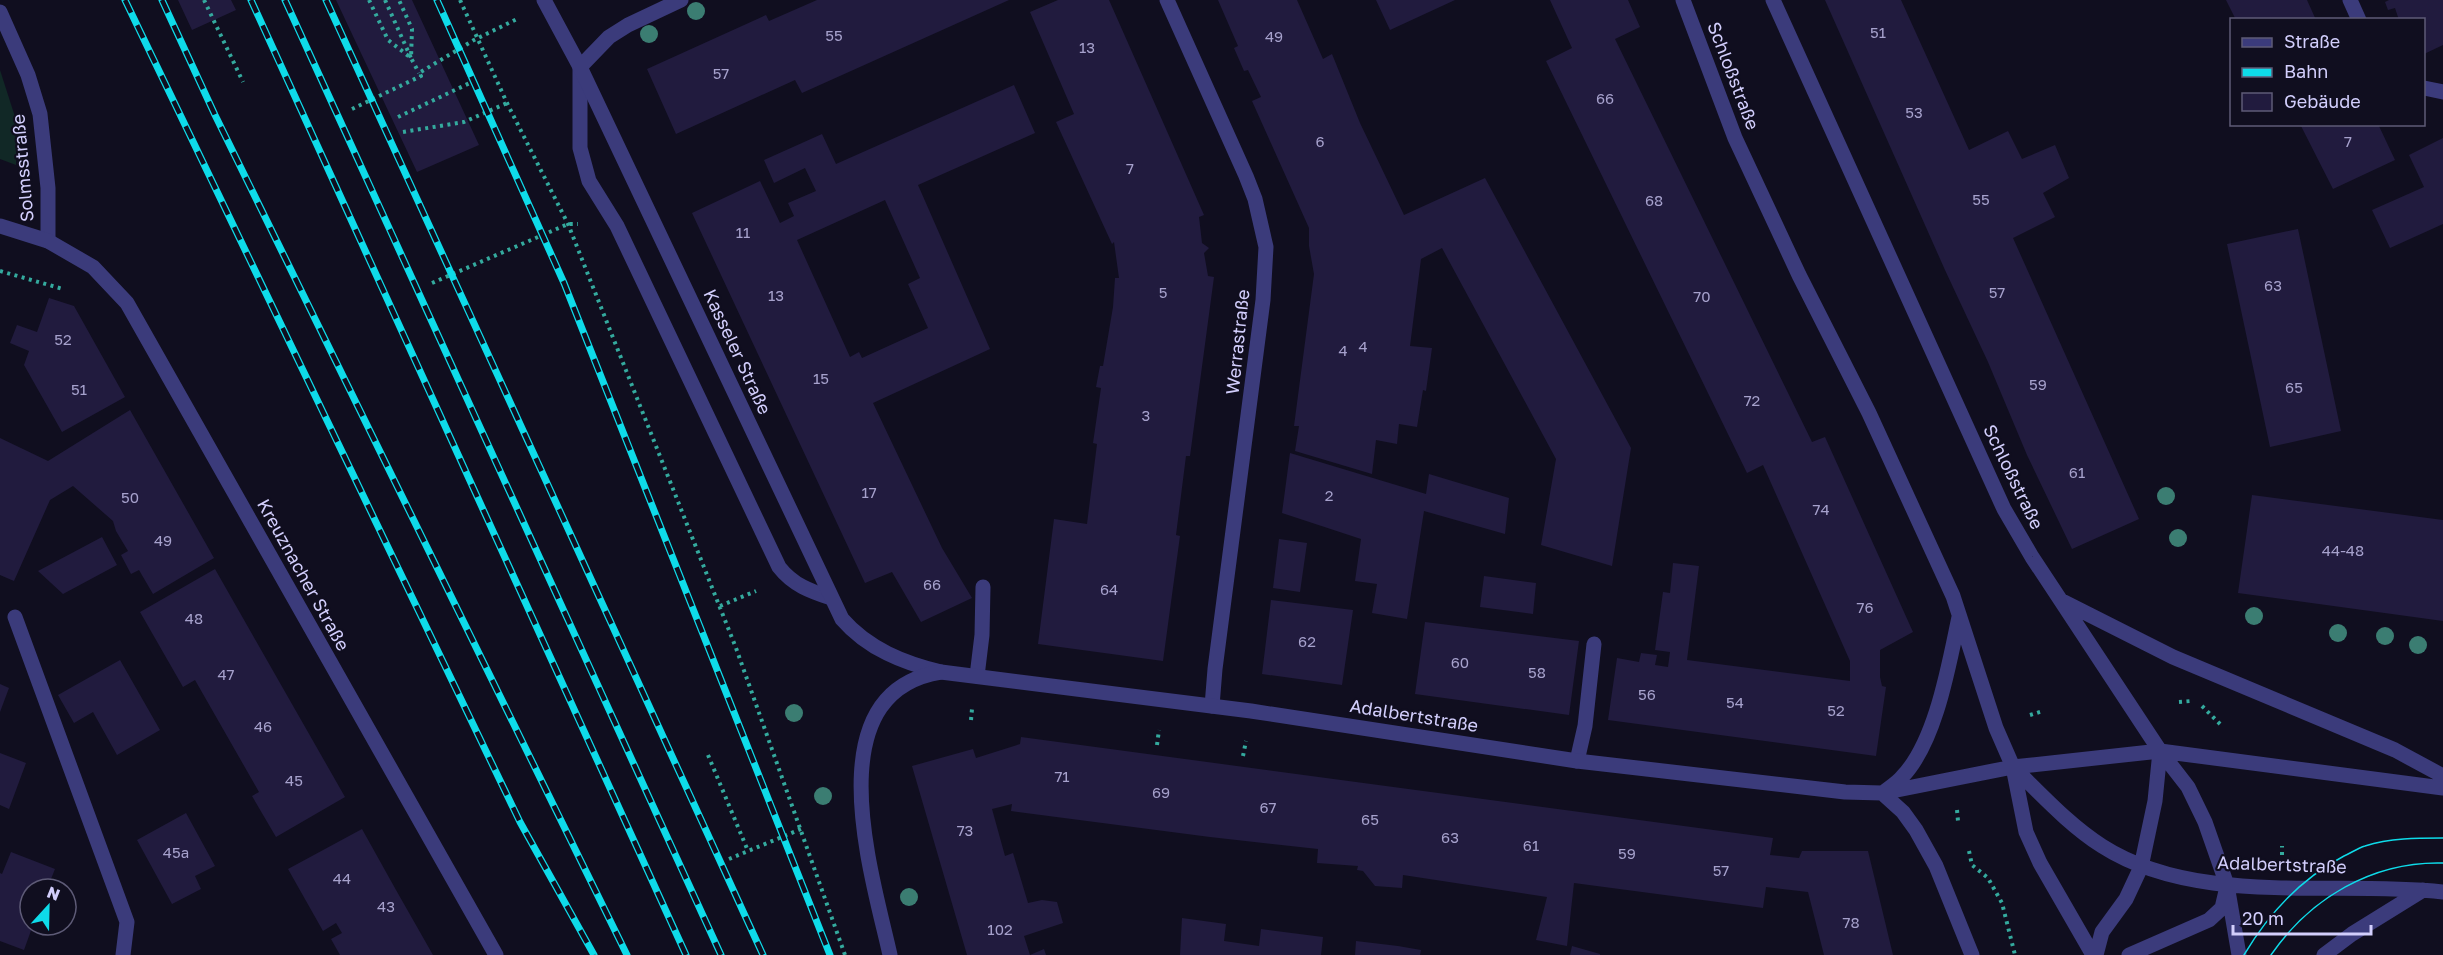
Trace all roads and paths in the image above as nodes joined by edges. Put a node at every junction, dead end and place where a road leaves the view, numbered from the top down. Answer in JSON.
{"nodes":[{"id":1,"x":204,"y":0,"type":"edge"},
{"id":2,"x":369,"y":0,"type":"edge"},
{"id":3,"x":385,"y":0,"type":"edge"},
{"id":4,"x":399,"y":0,"type":"edge"},
{"id":5,"x":460,"y":0,"type":"edge"},
{"id":6,"x":544,"y":0,"type":"edge"},
{"id":7,"x":681,"y":0,"type":"edge"},
{"id":8,"x":1167,"y":0,"type":"edge"},
{"id":9,"x":1683,"y":0,"type":"edge"},
{"id":10,"x":1773,"y":0,"type":"edge"},
{"id":11,"x":2350,"y":0,"type":"edge"},
{"id":12,"x":0,"y":12,"type":"edge"},
{"id":13,"x":520,"y":17,"type":"dead end"},
{"id":14,"x":2358,"y":18,"type":"edge"},
{"id":15,"x":479,"y":38,"type":"junction"},
{"id":16,"x":411,"y":58,"type":"junction"},
{"id":17,"x":466,"y":63,"type":"dead end"},
{"id":18,"x":580,"y":68,"type":"junction"},
{"id":19,"x":419,"y":73,"type":"junction"},
{"id":20,"x":243,"y":82,"type":"dead end"},
{"id":21,"x":2425,"y":88,"type":"edge"},
{"id":22,"x":2443,"y":92,"type":"edge"},
{"id":23,"x":507,"y":103,"type":"junction"},
{"id":24,"x":352,"y":109,"type":"dead end"},
{"id":25,"x":398,"y":117,"type":"dead end"},
{"id":26,"x":403,"y":132,"type":"dead end"},
{"id":27,"x":568,"y":224,"type":"junction"},
{"id":28,"x":0,"y":226,"type":"edge"},
{"id":29,"x":48,"y":241,"type":"junction"},
{"id":30,"x":0,"y":271,"type":"edge"},
{"id":31,"x":432,"y":283,"type":"dead end"},
{"id":32,"x":68,"y":292,"type":"dead end"},
{"id":33,"x":983,"y":587,"type":"dead end"},
{"id":34,"x":765,"y":588,"type":"dead end"},
{"id":35,"x":831,"y":598,"type":"junction"},
{"id":36,"x":2062,"y":601,"type":"junction"},
{"id":37,"x":720,"y":606,"type":"junction"},
{"id":38,"x":1960,"y":614,"type":"junction"},
{"id":39,"x":15,"y":617,"type":"dead end"},
{"id":40,"x":1594,"y":644,"type":"dead end"},
{"id":41,"x":941,"y":672,"type":"junction"},
{"id":42,"x":977,"y":676,"type":"junction"},
{"id":43,"x":2198,"y":701,"type":"dead end"},
{"id":44,"x":1212,"y":706,"type":"junction"},
{"id":45,"x":2043,"y":711,"type":"dead end"},
{"id":46,"x":2030,"y":715,"type":"dead end"},
{"id":47,"x":2222,"y":727,"type":"dead end"},
{"id":48,"x":2160,"y":751,"type":"junction"},
{"id":49,"x":708,"y":755,"type":"dead end"},
{"id":50,"x":1577,"y":762,"type":"junction"},
{"id":51,"x":2013,"y":767,"type":"junction"},
{"id":52,"x":2443,"y":776,"type":"edge"},
{"id":53,"x":2443,"y":788,"type":"edge"},
{"id":54,"x":1881,"y":793,"type":"junction"},
{"id":55,"x":801,"y":829,"type":"junction"},
{"id":56,"x":748,"y":851,"type":"junction"},
{"id":57,"x":1969,"y":851,"type":"dead end"},
{"id":58,"x":729,"y":859,"type":"dead end"},
{"id":59,"x":2141,"y":867,"type":"junction"},
{"id":60,"x":2227,"y":885,"type":"junction"},
{"id":61,"x":2423,"y":890,"type":"junction"},
{"id":62,"x":2443,"y":892,"type":"edge"},
{"id":63,"x":123,"y":955,"type":"edge"},
{"id":64,"x":496,"y":955,"type":"edge"},
{"id":65,"x":845,"y":955,"type":"edge"},
{"id":66,"x":890,"y":955,"type":"edge"},
{"id":67,"x":1972,"y":955,"type":"edge"},
{"id":68,"x":2015,"y":955,"type":"edge"},
{"id":69,"x":2095,"y":955,"type":"edge"},
{"id":70,"x":2129,"y":955,"type":"edge"},
{"id":71,"x":2239,"y":955,"type":"edge"},
{"id":72,"x":2324,"y":955,"type":"edge"}],
"edges":[{"from":1,"to":20,"type":"path"},
{"from":2,"to":16,"type":"path"},
{"from":3,"to":16,"type":"path"},
{"from":4,"to":16,"type":"path"},
{"from":5,"to":15,"type":"path"},
{"from":6,"to":18,"type":"street","name":"Kasseler Straße"},
{"from":7,"to":18,"type":"street"},
{"from":8,"to":44,"type":"street","name":"Werrastraße"},
{"from":9,"to":38,"type":"street","name":"Schloßstraße"},
{"from":10,"to":36,"type":"street","name":"Schloßstraße"},
{"from":11,"to":14,"type":"street"},
{"from":12,"to":29,"type":"street","name":"Solmsstraße"},
{"from":13,"to":15,"type":"path"},
{"from":15,"to":19,"type":"path"},
{"from":15,"to":23,"type":"path"},
{"from":16,"to":19,"type":"path"},
{"from":17,"to":25,"type":"path"},
{"from":18,"to":35,"type":"street","name":"Kasseler Straße"},
{"from":18,"to":35,"type":"street"},
{"from":19,"to":24,"type":"path"},
{"from":21,"to":22,"type":"street"},
{"from":23,"to":26,"type":"path"},
{"from":23,"to":27,"type":"path"},
{"from":27,"to":31,"type":"path"},
{"from":27,"to":37,"type":"path"},
{"from":28,"to":29,"type":"street","name":"Solmsstraße"},
{"from":29,"to":64,"type":"street","name":"Kreuznacher Straße"},
{"from":30,"to":32,"type":"path"},
{"from":33,"to":42,"type":"street"},
{"from":34,"to":37,"type":"path"},
{"from":35,"to":41,"type":"street","name":"Kasseler Straße"},
{"from":36,"to":48,"type":"street","name":"Schloßstraße"},
{"from":36,"to":52,"type":"street"},
{"from":37,"to":55,"type":"path"},
{"from":38,"to":51,"type":"street","name":"Schloßstraße"},
{"from":38,"to":54,"type":"street"},
{"from":39,"to":63,"type":"street"},
{"from":40,"to":50,"type":"street"},
{"from":41,"to":42,"type":"street","name":"Adalbertstraße"},
{"from":41,"to":66,"type":"street"},
{"from":42,"to":44,"type":"street","name":"Adalbertstraße"},
{"from":43,"to":47,"type":"path"},
{"from":44,"to":50,"type":"street","name":"Adalbertstraße"},
{"from":45,"to":46,"type":"path"},
{"from":48,"to":51,"type":"street","name":"Adalbertstraße"},
{"from":48,"to":53,"type":"street","name":"Adalbertstraße"},
{"from":48,"to":59,"type":"street"},
{"from":48,"to":60,"type":"street","name":"Schloßstraße"},
{"from":49,"to":56,"type":"path"},
{"from":50,"to":54,"type":"street","name":"Adalbertstraße"},
{"from":51,"to":54,"type":"street","name":"Adalbertstraße"},
{"from":51,"to":59,"type":"street","name":"Adalbertstraße"},
{"from":51,"to":69,"type":"street","name":"Schloßstraße"},
{"from":54,"to":67,"type":"street"},
{"from":55,"to":56,"type":"path"},
{"from":55,"to":65,"type":"path"},
{"from":56,"to":58,"type":"path"},
{"from":57,"to":68,"type":"path"},
{"from":59,"to":60,"type":"street","name":"Adalbertstraße"},
{"from":59,"to":69,"type":"street"},
{"from":60,"to":61,"type":"street","name":"Adalbertstraße"},
{"from":60,"to":70,"type":"street"},
{"from":60,"to":71,"type":"street","name":"Schloßstraße"},
{"from":61,"to":62,"type":"street","name":"Adalbertstraße"},
{"from":61,"to":72,"type":"street"}]}
